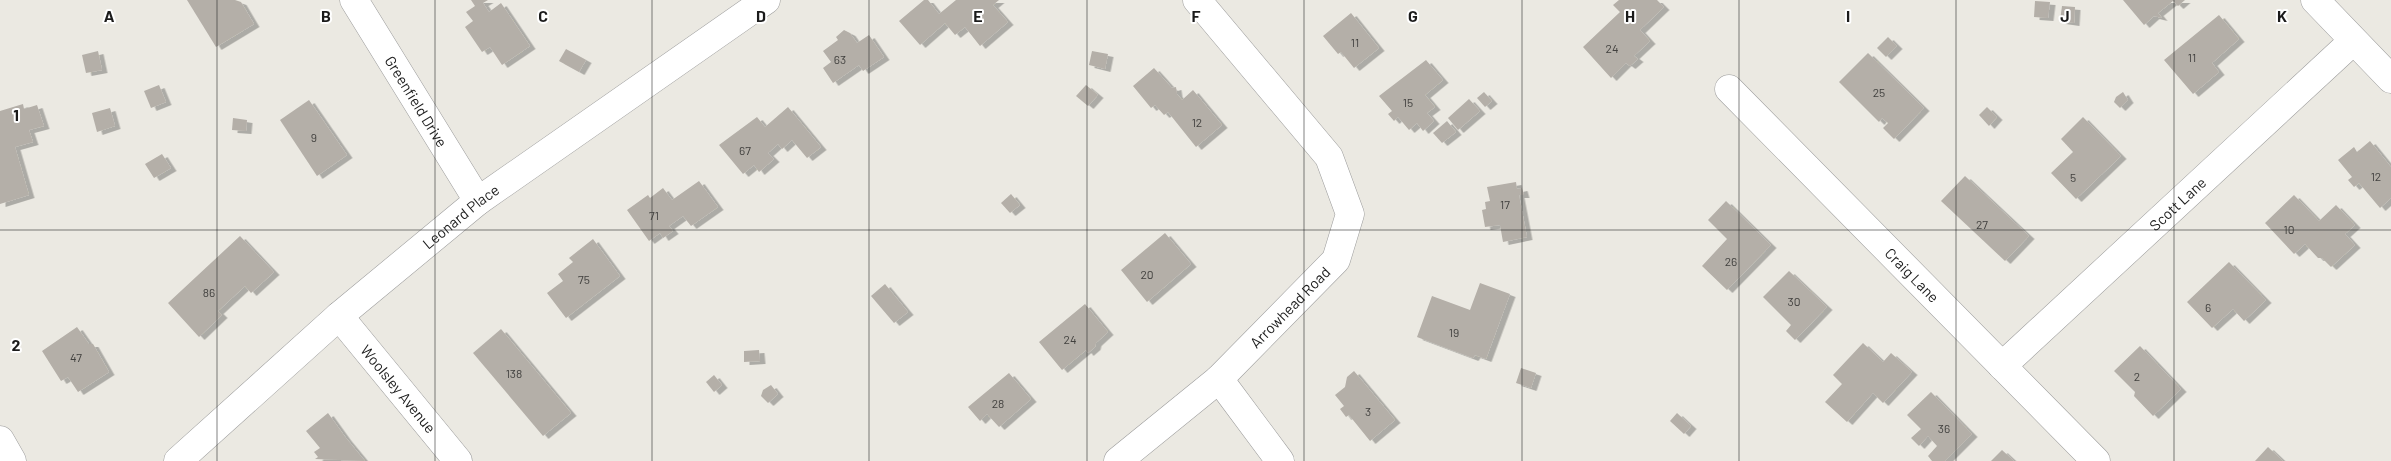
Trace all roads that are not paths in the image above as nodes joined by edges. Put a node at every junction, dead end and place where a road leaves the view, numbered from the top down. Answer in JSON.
{"nodes":[{"id":1,"x":354,"y":0,"type":"edge"},
{"id":2,"x":766,"y":0,"type":"edge"},
{"id":3,"x":1197,"y":0,"type":"edge"},
{"id":4,"x":2315,"y":0,"type":"edge"},
{"id":5,"x":2353,"y":41,"type":"junction"},
{"id":6,"x":2391,"y":79,"type":"edge"},
{"id":7,"x":1729,"y":89,"type":"dead end"},
{"id":8,"x":478,"y":201,"type":"junction"},
{"id":9,"x":339,"y":316,"type":"junction"},
{"id":10,"x":2002,"y":366,"type":"junction"},
{"id":11,"x":1218,"y":379,"type":"junction"},
{"id":12,"x":0,"y":440,"type":"edge"},
{"id":13,"x":12,"y":461,"type":"edge"},
{"id":14,"x":178,"y":461,"type":"edge"},
{"id":15,"x":458,"y":461,"type":"edge"},
{"id":16,"x":1118,"y":461,"type":"edge"},
{"id":17,"x":1280,"y":461,"type":"edge"},
{"id":18,"x":2096,"y":461,"type":"edge"}],
"edges":[{"from":1,"to":8,"type":"street","name":"Greenfield Drive"},
{"from":2,"to":8,"type":"street","name":"Leonard Place"},
{"from":3,"to":11,"type":"street","name":"Arrowhead Road"},
{"from":4,"to":5,"type":"street"},
{"from":5,"to":6,"type":"street"},
{"from":5,"to":10,"type":"street","name":"Scott Lane"},
{"from":7,"to":10,"type":"street","name":"Craig Lane"},
{"from":8,"to":9,"type":"street","name":"Leonard Place"},
{"from":9,"to":14,"type":"street","name":"Leonard Place"},
{"from":9,"to":15,"type":"street","name":"Woolsley Avenue"},
{"from":10,"to":18,"type":"street","name":"Craig Lane"},
{"from":11,"to":16,"type":"street","name":"Arrowhead Road"},
{"from":11,"to":17,"type":"street"},
{"from":12,"to":13,"type":"street"}]}
